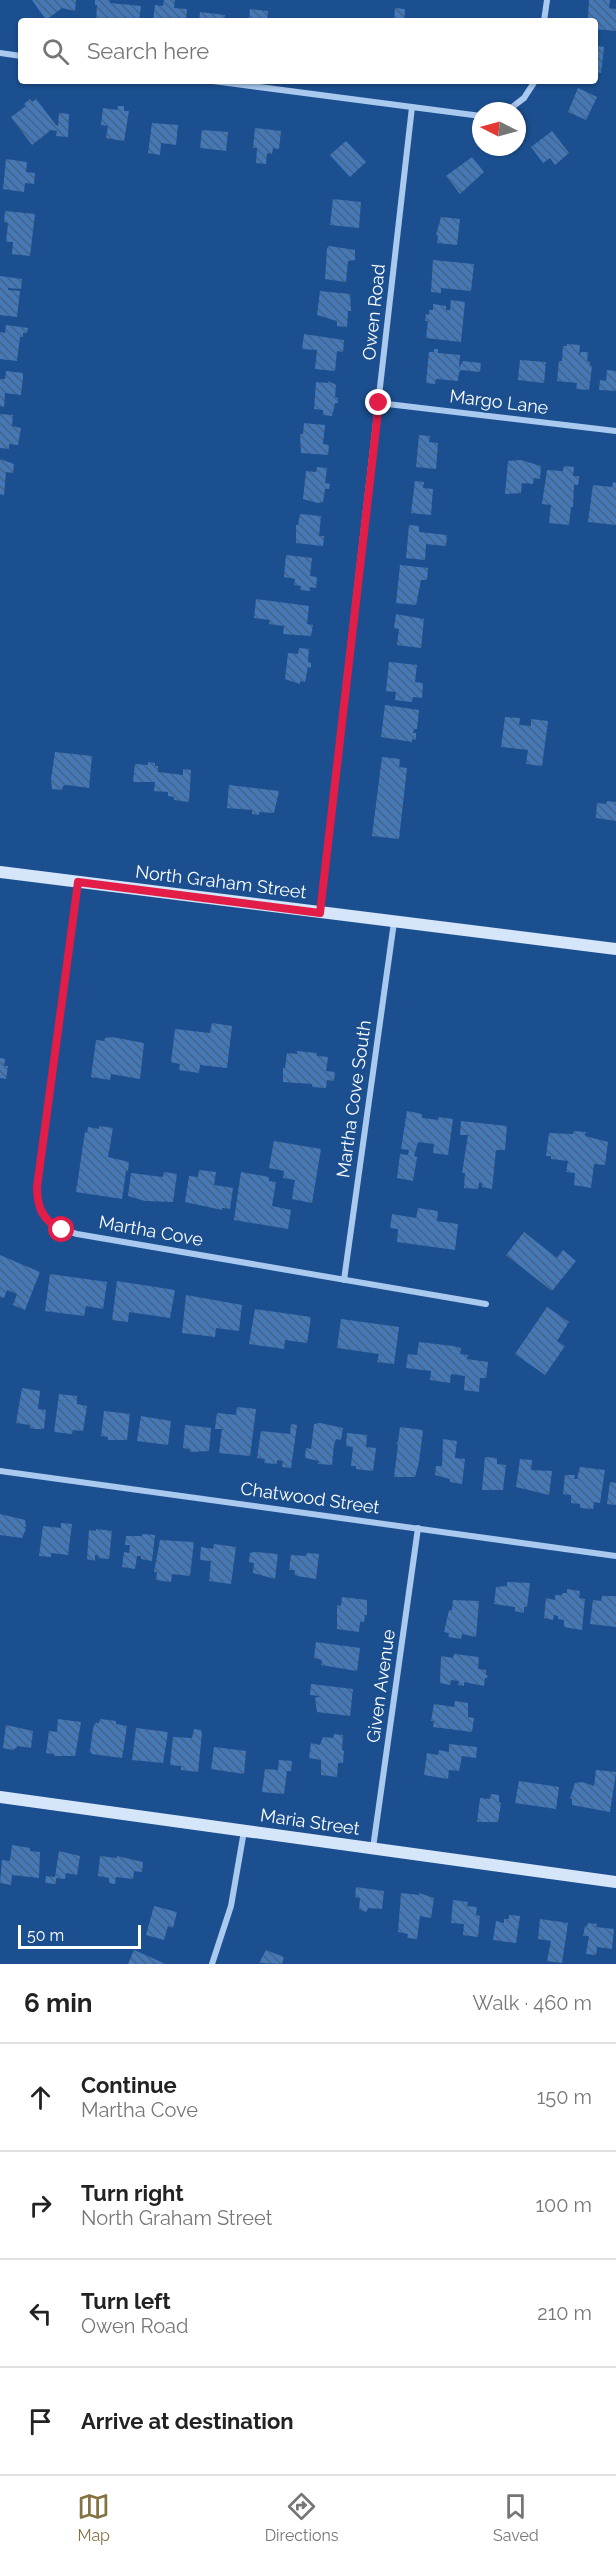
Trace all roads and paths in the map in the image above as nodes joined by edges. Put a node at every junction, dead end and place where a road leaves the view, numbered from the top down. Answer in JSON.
{"nodes":[{"id":1,"x":547,"y":0,"type":"edge"},
{"id":2,"x":544,"y":18,"type":"edge"},
{"id":3,"x":0,"y":53,"type":"edge"},
{"id":4,"x":18,"y":56,"type":"edge"},
{"id":5,"x":236,"y":84,"type":"edge"},
{"id":6,"x":533,"y":84,"type":"edge"},
{"id":7,"x":519,"y":102,"type":"edge"},
{"id":8,"x":412,"y":107,"type":"junction"},
{"id":9,"x":472,"y":115,"type":"edge"},
{"id":10,"x":379,"y":403,"type":"junction"},
{"id":11,"x":616,"y":431,"type":"edge"},
{"id":12,"x":0,"y":872,"type":"edge"},
{"id":13,"x":78,"y":882,"type":"junction"},
{"id":14,"x":320,"y":913,"type":"junction"},
{"id":15,"x":394,"y":922,"type":"junction"},
{"id":16,"x":616,"y":949,"type":"edge"},
{"id":17,"x":344,"y":1280,"type":"junction"},
{"id":18,"x":486,"y":1304,"type":"dead end"},
{"id":19,"x":0,"y":1471,"type":"edge"},
{"id":20,"x":418,"y":1528,"type":"junction"},
{"id":21,"x":616,"y":1556,"type":"edge"},
{"id":22,"x":0,"y":1797,"type":"edge"},
{"id":23,"x":244,"y":1831,"type":"junction"},
{"id":24,"x":373,"y":1848,"type":"junction"},
{"id":25,"x":616,"y":1882,"type":"edge"},
{"id":26,"x":212,"y":1964,"type":"edge"}],
"edges":[{"from":1,"to":2,"type":"street"},
{"from":3,"to":4,"type":"street"},
{"from":5,"to":8,"type":"street"},
{"from":6,"to":7,"type":"street"},
{"from":8,"to":9,"type":"street"},
{"from":8,"to":10,"type":"street","name":"Owen Road"},
{"from":10,"to":11,"type":"street","name":"Margo Lane"},
{"from":10,"to":14,"type":"street","name":"Owen Road"},
{"from":12,"to":13,"type":"main road","name":"North Graham Street"},
{"from":13,"to":14,"type":"main road","name":"North Graham Street"},
{"from":13,"to":17,"type":"street","name":"Martha Cove"},
{"from":14,"to":15,"type":"main road","name":"North Graham Street"},
{"from":15,"to":16,"type":"main road","name":"North Graham Street"},
{"from":15,"to":17,"type":"street","name":"Martha Cove South"},
{"from":17,"to":18,"type":"street","name":"Martha Cove"},
{"from":19,"to":20,"type":"street","name":"Chatwood Street"},
{"from":20,"to":21,"type":"street","name":"Chatwood Street"},
{"from":20,"to":24,"type":"street","name":"Given Avenue"},
{"from":22,"to":23,"type":"main road","name":"Maria Street"},
{"from":23,"to":24,"type":"main road","name":"Maria Street"},
{"from":23,"to":26,"type":"street"},
{"from":24,"to":25,"type":"main road","name":"Maria Street"}]}
